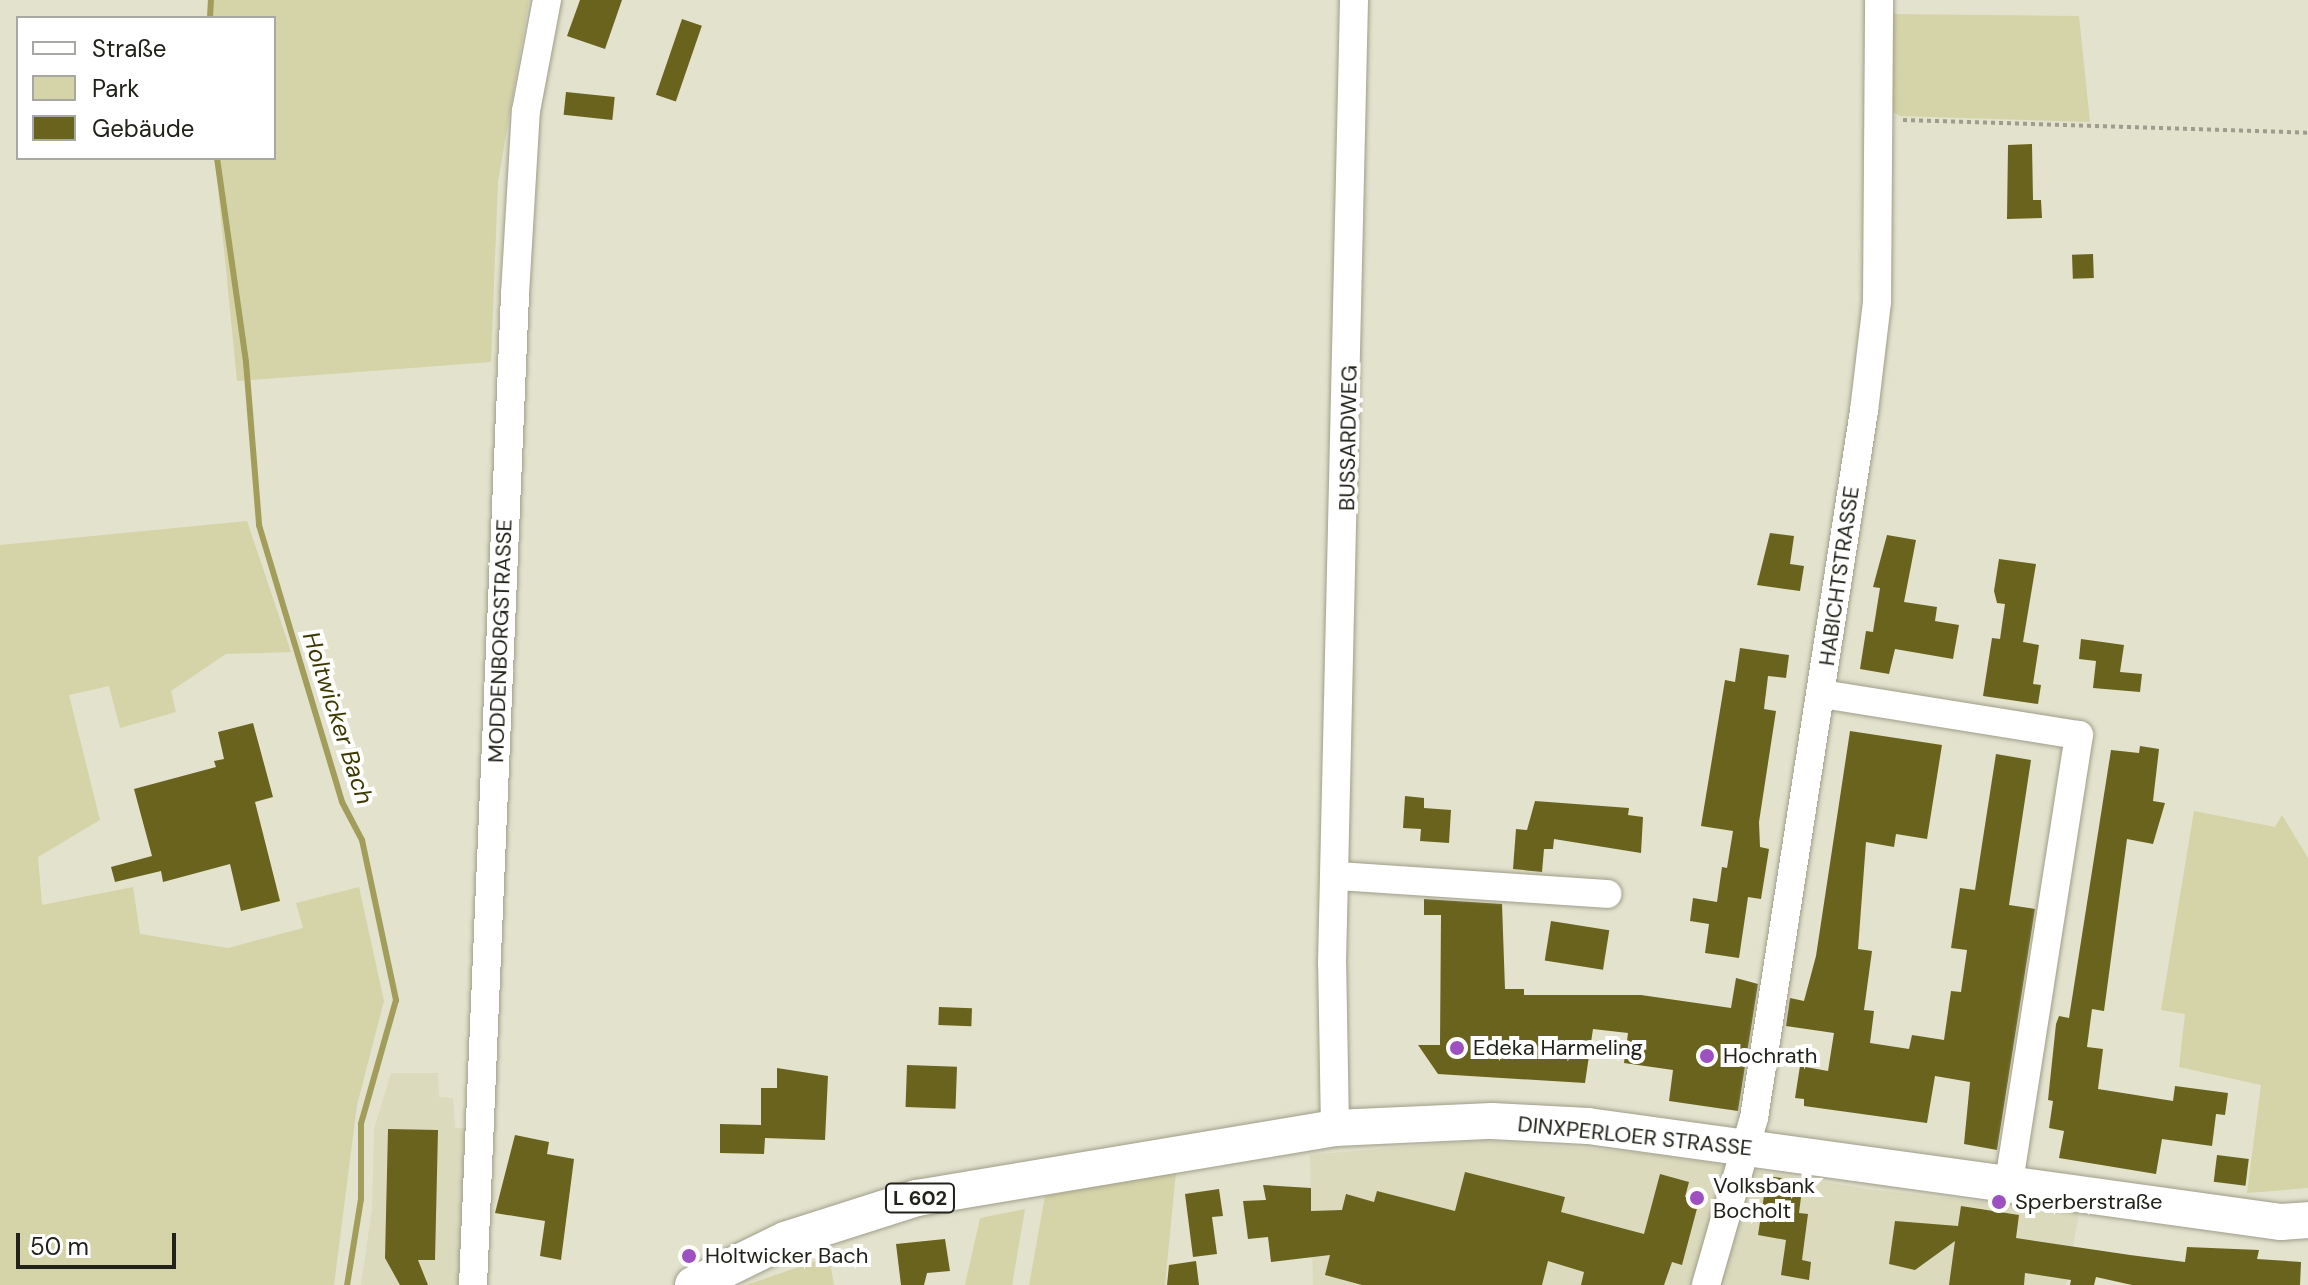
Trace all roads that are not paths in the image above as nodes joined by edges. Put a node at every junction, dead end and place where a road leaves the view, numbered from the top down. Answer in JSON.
{"nodes":[{"id":1,"x":547,"y":0,"type":"edge"},
{"id":2,"x":1354,"y":0,"type":"edge"},
{"id":3,"x":1879,"y":0,"type":"edge"},
{"id":4,"x":1822,"y":694,"type":"junction"},
{"id":5,"x":1337,"y":876,"type":"junction"},
{"id":6,"x":1607,"y":894,"type":"dead end"},
{"id":7,"x":1335,"y":1128,"type":"junction"},
{"id":8,"x":1743,"y":1146,"type":"junction"},
{"id":9,"x":2009,"y":1184,"type":"junction"},
{"id":10,"x":2308,"y":1220,"type":"edge"},
{"id":11,"x":473,"y":1285,"type":"edge"},
{"id":12,"x":693,"y":1285,"type":"edge"},
{"id":13,"x":1706,"y":1285,"type":"edge"}],
"edges":[{"from":1,"to":11,"type":"street","name":"MODDENBORGSTRASSE"},
{"from":2,"to":5,"type":"street","name":"BUSSARDWEG"},
{"from":3,"to":4,"type":"street","name":"HABICHTSTRASSE"},
{"from":4,"to":8,"type":"street","name":"HABICHTSTRASSE"},
{"from":4,"to":9,"type":"street"},
{"from":5,"to":6,"type":"street"},
{"from":5,"to":7,"type":"street","name":"BUSSARDWEG"},
{"from":7,"to":8,"type":"main road","name":"DINXPERLOER STRASSE","number":"L 602"},
{"from":7,"to":12,"type":"main road","name":"DINXPERLOER STRASSE","number":"L 602"},
{"from":8,"to":9,"type":"main road","name":"DINXPERLOER STRASSE","number":"L 602"},
{"from":8,"to":13,"type":"street","name":"HABICHTSTRASSE"},
{"from":9,"to":10,"type":"main road","name":"DINXPERLOER STRASSE","number":"L 602"}]}
